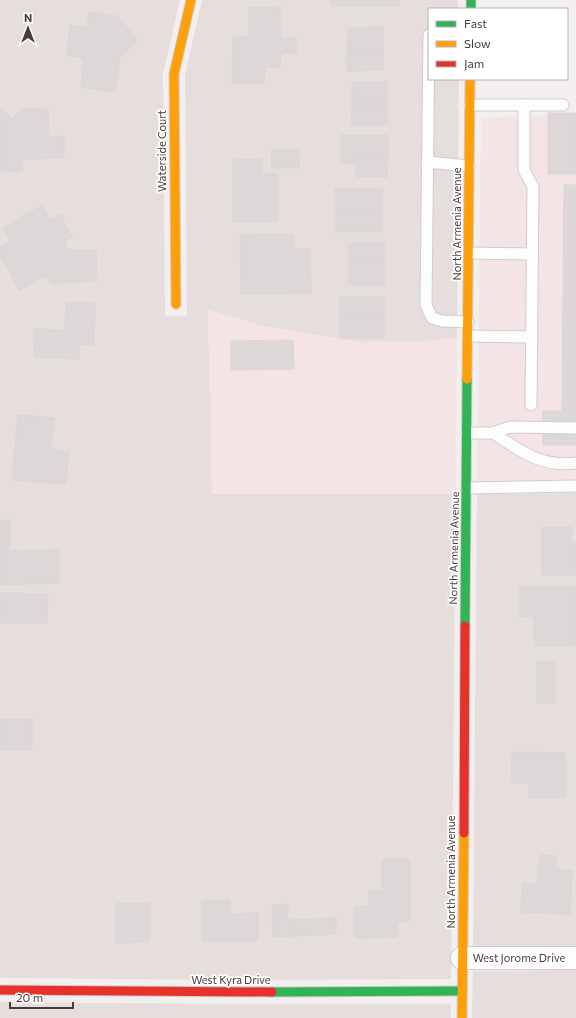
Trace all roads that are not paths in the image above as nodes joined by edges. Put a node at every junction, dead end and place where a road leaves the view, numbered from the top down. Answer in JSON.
{"nodes":[{"id":1,"x":191,"y":0,"type":"edge"},
{"id":2,"x":428,"y":80,"type":"edge"},
{"id":3,"x":470,"y":80,"type":"edge"},
{"id":4,"x":470,"y":105,"type":"junction"},
{"id":5,"x":524,"y":105,"type":"junction"},
{"id":6,"x":563,"y":105,"type":"dead end"},
{"id":7,"x":427,"y":162,"type":"junction"},
{"id":8,"x":469,"y":166,"type":"junction"},
{"id":9,"x":469,"y":254,"type":"junction"},
{"id":10,"x":532,"y":254,"type":"junction"},
{"id":11,"x":176,"y":304,"type":"dead end"},
{"id":12,"x":468,"y":322,"type":"junction"},
{"id":13,"x":468,"y":336,"type":"junction"},
{"id":14,"x":532,"y":337,"type":"junction"},
{"id":15,"x":531,"y":405,"type":"dead end"},
{"id":16,"x":576,"y":428,"type":"edge"},
{"id":17,"x":467,"y":433,"type":"junction"},
{"id":18,"x":494,"y":433,"type":"junction"},
{"id":19,"x":576,"y":463,"type":"edge"},
{"id":20,"x":576,"y":486,"type":"edge"},
{"id":21,"x":467,"y":488,"type":"junction"},
{"id":22,"x":462,"y":958,"type":"junction"},
{"id":23,"x":576,"y":958,"type":"edge"},
{"id":24,"x":0,"y":990,"type":"edge"},
{"id":25,"x":462,"y":991,"type":"junction"},
{"id":26,"x":462,"y":1018,"type":"edge"}],
"edges":[{"from":1,"to":11,"type":"main road","name":"Waterside Court"},
{"from":2,"to":7,"type":"lane"},
{"from":3,"to":4,"type":"main road","name":"North Armenia Avenue"},
{"from":4,"to":5,"type":"lane"},
{"from":4,"to":8,"type":"main road","name":"North Armenia Avenue"},
{"from":5,"to":6,"type":"lane"},
{"from":5,"to":10,"type":"lane"},
{"from":7,"to":8,"type":"lane"},
{"from":7,"to":12,"type":"lane"},
{"from":8,"to":9,"type":"main road","name":"North Armenia Avenue"},
{"from":9,"to":10,"type":"lane"},
{"from":9,"to":12,"type":"main road","name":"North Armenia Avenue"},
{"from":10,"to":14,"type":"lane"},
{"from":12,"to":13,"type":"main road","name":"North Armenia Avenue"},
{"from":13,"to":14,"type":"lane"},
{"from":13,"to":17,"type":"main road","name":"North Armenia Avenue"},
{"from":14,"to":15,"type":"lane"},
{"from":16,"to":18,"type":"lane"},
{"from":17,"to":18,"type":"lane"},
{"from":17,"to":21,"type":"main road","name":"North Armenia Avenue"},
{"from":18,"to":19,"type":"lane"},
{"from":20,"to":21,"type":"lane"},
{"from":21,"to":22,"type":"main road","name":"North Armenia Avenue"},
{"from":22,"to":23,"type":"street","name":"West Jorome Drive"},
{"from":22,"to":25,"type":"main road","name":"North Armenia Avenue"},
{"from":24,"to":25,"type":"main road","name":"West Kyra Drive"},
{"from":25,"to":26,"type":"main road","name":"North Armenia Avenue"}]}
